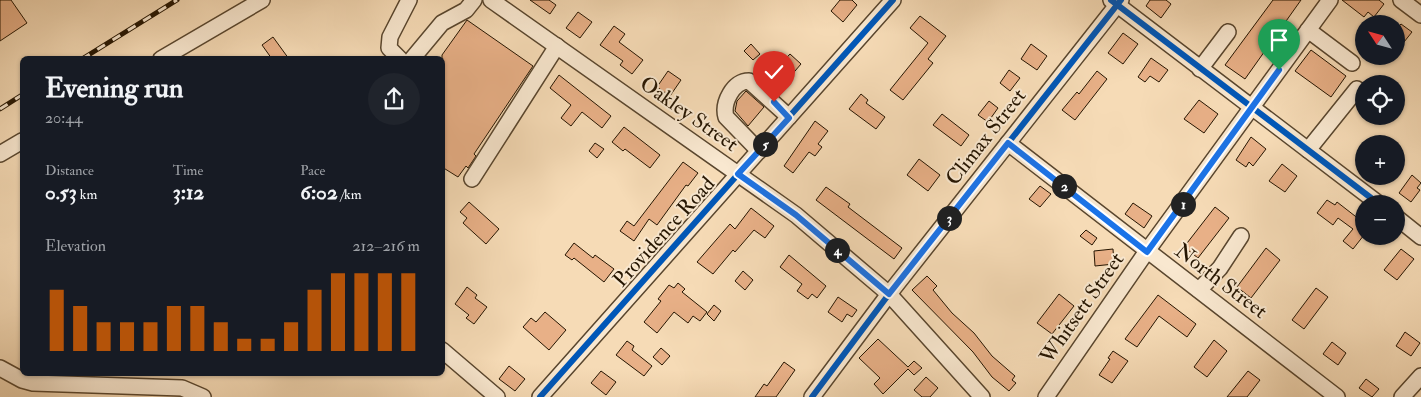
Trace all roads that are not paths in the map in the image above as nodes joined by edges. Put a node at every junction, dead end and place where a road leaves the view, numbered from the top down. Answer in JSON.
{"nodes":[{"id":1,"x":262,"y":0,"type":"edge"},
{"id":2,"x":409,"y":0,"type":"edge"},
{"id":3,"x":474,"y":0,"type":"edge"},
{"id":4,"x":491,"y":0,"type":"edge"},
{"id":5,"x":893,"y":0,"type":"edge"},
{"id":6,"x":1330,"y":0,"type":"edge"},
{"id":7,"x":1401,"y":0,"type":"edge"},
{"id":8,"x":1116,"y":2,"type":"edge"},
{"id":9,"x":1421,"y":15,"type":"edge"},
{"id":10,"x":1308,"y":30,"type":"junction"},
{"id":11,"x":1228,"y":32,"type":"dead end"},
{"id":12,"x":557,"y":46,"type":"junction"},
{"id":13,"x":166,"y":56,"type":"edge"},
{"id":14,"x":397,"y":56,"type":"edge"},
{"id":15,"x":414,"y":56,"type":"edge"},
{"id":16,"x":1352,"y":63,"type":"dead end"},
{"id":17,"x":1200,"y":69,"type":"junction"},
{"id":18,"x":1355,"y":91,"type":"edge"},
{"id":19,"x":1252,"y":109,"type":"junction"},
{"id":20,"x":789,"y":118,"type":"junction"},
{"id":21,"x":20,"y":142,"type":"edge"},
{"id":22,"x":1008,"y":143,"type":"junction"},
{"id":23,"x":1308,"y":150,"type":"junction"},
{"id":24,"x":759,"y":151,"type":"junction"},
{"id":25,"x":0,"y":154,"type":"edge"},
{"id":26,"x":738,"y":174,"type":"junction"},
{"id":27,"x":472,"y":179,"type":"dead end"},
{"id":28,"x":1367,"y":195,"type":"edge"},
{"id":29,"x":1405,"y":224,"type":"edge"},
{"id":30,"x":1241,"y":236,"type":"dead end"},
{"id":31,"x":1421,"y":237,"type":"edge"},
{"id":32,"x":1147,"y":252,"type":"junction"},
{"id":33,"x":1198,"y":290,"type":"junction"},
{"id":34,"x":889,"y":294,"type":"junction"},
{"id":35,"x":445,"y":353,"type":"edge"},
{"id":36,"x":0,"y":368,"type":"edge"},
{"id":37,"x":1421,"y":376,"type":"edge"},
{"id":38,"x":203,"y":397,"type":"edge"},
{"id":39,"x":497,"y":397,"type":"edge"},
{"id":40,"x":540,"y":397,"type":"edge"},
{"id":41,"x":812,"y":397,"type":"edge"},
{"id":42,"x":982,"y":397,"type":"edge"},
{"id":43,"x":1046,"y":397,"type":"edge"},
{"id":44,"x":1337,"y":397,"type":"edge"},
{"id":45,"x":1402,"y":397,"type":"edge"}],
"edges":[{"from":1,"to":13,"type":"street"},
{"from":2,"to":14,"type":"street"},
{"from":3,"to":15,"type":"street"},
{"from":4,"to":12,"type":"street","name":"Oakley Street"},
{"from":5,"to":20,"type":"street","name":"Providence Road"},
{"from":6,"to":10,"type":"street","name":"Whitsett Street"},
{"from":7,"to":9,"type":"street"},
{"from":8,"to":17,"type":"street"},
{"from":8,"to":22,"type":"street","name":"Climax Street"},
{"from":10,"to":16,"type":"street"},
{"from":10,"to":19,"type":"street","name":"Whitsett Street"},
{"from":11,"to":17,"type":"street"},
{"from":12,"to":26,"type":"street","name":"Oakley Street"},
{"from":12,"to":27,"type":"street"},
{"from":17,"to":19,"type":"street"},
{"from":18,"to":23,"type":"street"},
{"from":19,"to":23,"type":"street"},
{"from":19,"to":32,"type":"street","name":"Whitsett Street"},
{"from":20,"to":24,"type":"street","name":"Providence Road"},
{"from":20,"to":24,"type":"street"},
{"from":21,"to":25,"type":"street"},
{"from":22,"to":32,"type":"street","name":"North Street"},
{"from":22,"to":34,"type":"street","name":"Climax Street"},
{"from":23,"to":28,"type":"street"},
{"from":24,"to":26,"type":"street","name":"Providence Road"},
{"from":26,"to":34,"type":"street","name":"Oakley Street"},
{"from":26,"to":40,"type":"street","name":"Providence Road"},
{"from":29,"to":31,"type":"street"},
{"from":30,"to":33,"type":"street"},
{"from":32,"to":33,"type":"street","name":"North Street"},
{"from":32,"to":43,"type":"street","name":"Whitsett Street"},
{"from":33,"to":44,"type":"street","name":"North Street"},
{"from":34,"to":41,"type":"street","name":"Climax Street"},
{"from":34,"to":42,"type":"street","name":"Oakley Street"},
{"from":35,"to":39,"type":"street"},
{"from":36,"to":38,"type":"street"},
{"from":37,"to":45,"type":"street"}]}
